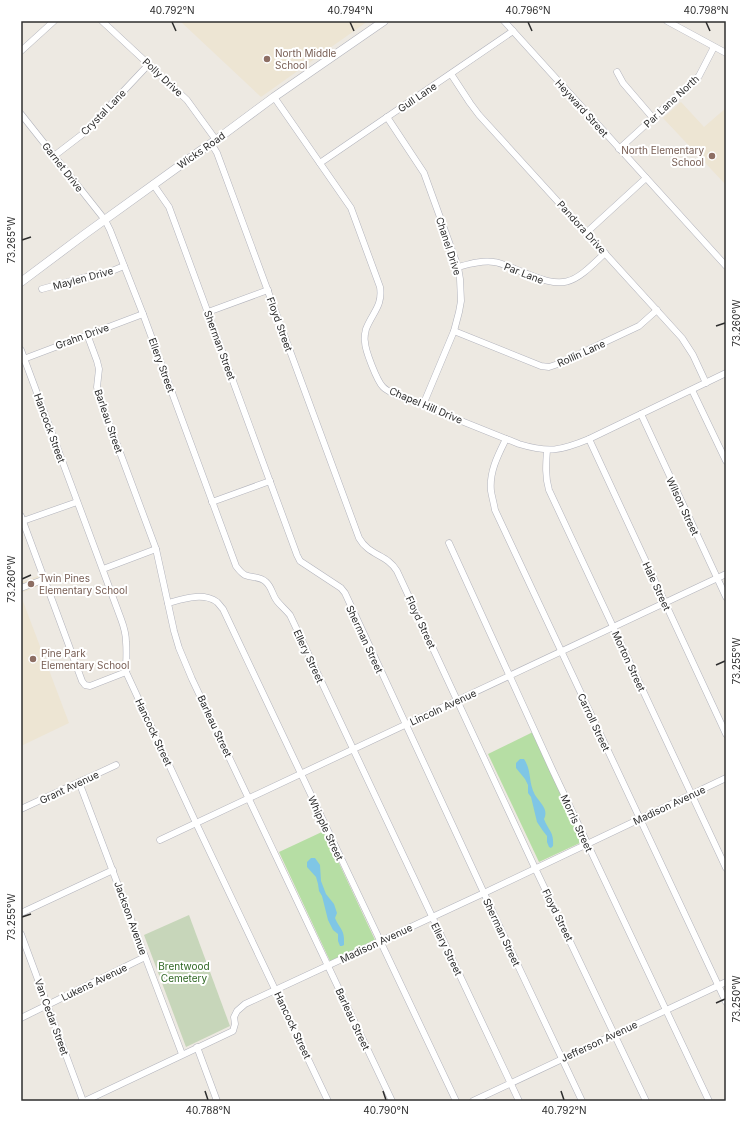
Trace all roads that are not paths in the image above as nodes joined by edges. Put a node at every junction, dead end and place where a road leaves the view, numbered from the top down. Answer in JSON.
{"nodes":[{"id":1,"x":54,"y":21,"type":"edge"},
{"id":2,"x":102,"y":21,"type":"edge"},
{"id":3,"x":384,"y":21,"type":"edge"},
{"id":4,"x":504,"y":21,"type":"edge"},
{"id":5,"x":667,"y":21,"type":"edge"},
{"id":6,"x":513,"y":31,"type":"junction"},
{"id":7,"x":714,"y":47,"type":"junction"},
{"id":8,"x":21,"y":51,"type":"edge"},
{"id":9,"x":726,"y":53,"type":"edge"},
{"id":10,"x":149,"y":64,"type":"junction"},
{"id":11,"x":617,"y":72,"type":"dead end"},
{"id":12,"x":451,"y":74,"type":"junction"},
{"id":13,"x":274,"y":97,"type":"junction"},
{"id":14,"x":21,"y":114,"type":"edge"},
{"id":15,"x":387,"y":118,"type":"junction"},
{"id":16,"x":654,"y":118,"type":"junction"},
{"id":17,"x":214,"y":142,"type":"junction"},
{"id":18,"x":619,"y":148,"type":"junction"},
{"id":19,"x":54,"y":156,"type":"junction"},
{"id":20,"x":320,"y":163,"type":"junction"},
{"id":21,"x":646,"y":178,"type":"junction"},
{"id":22,"x":153,"y":184,"type":"junction"},
{"id":23,"x":104,"y":220,"type":"junction"},
{"id":24,"x":587,"y":232,"type":"junction"},
{"id":25,"x":605,"y":253,"type":"junction"},
{"id":26,"x":124,"y":266,"type":"junction"},
{"id":27,"x":726,"y":266,"type":"edge"},
{"id":28,"x":458,"y":267,"type":"junction"},
{"id":29,"x":21,"y":282,"type":"edge"},
{"id":30,"x":42,"y":289,"type":"dead end"},
{"id":31,"x":268,"y":290,"type":"junction"},
{"id":32,"x":657,"y":310,"type":"junction"},
{"id":33,"x":208,"y":312,"type":"junction"},
{"id":34,"x":143,"y":314,"type":"junction"},
{"id":35,"x":454,"y":331,"type":"junction"},
{"id":36,"x":87,"y":334,"type":"junction"},
{"id":37,"x":21,"y":350,"type":"edge"},
{"id":38,"x":23,"y":359,"type":"edge"},
{"id":39,"x":726,"y":374,"type":"edge"},
{"id":40,"x":706,"y":383,"type":"junction"},
{"id":41,"x":692,"y":390,"type":"junction"},
{"id":42,"x":422,"y":404,"type":"junction"},
{"id":43,"x":640,"y":414,"type":"junction"},
{"id":44,"x":506,"y":439,"type":"junction"},
{"id":45,"x":589,"y":439,"type":"junction"},
{"id":46,"x":547,"y":450,"type":"junction"},
{"id":47,"x":726,"y":461,"type":"edge"},
{"id":48,"x":270,"y":481,"type":"junction"},
{"id":49,"x":77,"y":502,"type":"junction"},
{"id":50,"x":212,"y":502,"type":"junction"},
{"id":51,"x":22,"y":518,"type":"edge"},
{"id":52,"x":448,"y":543,"type":"dead end"},
{"id":53,"x":156,"y":549,"type":"junction"},
{"id":54,"x":103,"y":569,"type":"junction"},
{"id":55,"x":726,"y":574,"type":"edge"},
{"id":56,"x":717,"y":578,"type":"junction"},
{"id":57,"x":45,"y":579,"type":"junction"},
{"id":58,"x":21,"y":588,"type":"edge"},
{"id":59,"x":726,"y":597,"type":"edge"},
{"id":60,"x":665,"y":602,"type":"junction"},
{"id":61,"x":168,"y":603,"type":"junction"},
{"id":62,"x":613,"y":627,"type":"junction"},
{"id":63,"x":562,"y":651,"type":"junction"},
{"id":64,"x":126,"y":672,"type":"junction"},
{"id":65,"x":510,"y":676,"type":"junction"},
{"id":66,"x":458,"y":701,"type":"junction"},
{"id":67,"x":406,"y":725,"type":"junction"},
{"id":68,"x":726,"y":734,"type":"edge"},
{"id":69,"x":353,"y":749,"type":"junction"},
{"id":70,"x":116,"y":765,"type":"dead end"},
{"id":71,"x":301,"y":774,"type":"junction"},
{"id":72,"x":726,"y":778,"type":"edge"},
{"id":73,"x":79,"y":782,"type":"junction"},
{"id":74,"x":691,"y":794,"type":"junction"},
{"id":75,"x":248,"y":798,"type":"junction"},
{"id":76,"x":21,"y":809,"type":"edge"},
{"id":77,"x":639,"y":819,"type":"junction"},
{"id":78,"x":196,"y":823,"type":"junction"},
{"id":79,"x":160,"y":840,"type":"dead end"},
{"id":80,"x":587,"y":844,"type":"junction"},
{"id":81,"x":535,"y":868,"type":"junction"},
{"id":82,"x":726,"y":868,"type":"edge"},
{"id":83,"x":113,"y":870,"type":"junction"},
{"id":84,"x":484,"y":893,"type":"junction"},
{"id":85,"x":21,"y":913,"type":"edge"},
{"id":86,"x":431,"y":917,"type":"junction"},
{"id":87,"x":21,"y":934,"type":"edge"},
{"id":88,"x":380,"y":941,"type":"junction"},
{"id":89,"x":145,"y":957,"type":"junction"},
{"id":90,"x":328,"y":966,"type":"junction"},
{"id":91,"x":726,"y":982,"type":"edge"},
{"id":92,"x":718,"y":985,"type":"junction"},
{"id":93,"x":276,"y":990,"type":"junction"},
{"id":94,"x":726,"y":1002,"type":"edge"},
{"id":95,"x":47,"y":1005,"type":"junction"},
{"id":96,"x":666,"y":1010,"type":"junction"},
{"id":97,"x":21,"y":1018,"type":"edge"},
{"id":98,"x":614,"y":1034,"type":"junction"},
{"id":99,"x":197,"y":1047,"type":"junction"},
{"id":100,"x":182,"y":1054,"type":"junction"},
{"id":101,"x":562,"y":1059,"type":"junction"},
{"id":102,"x":510,"y":1083,"type":"junction"},
{"id":103,"x":84,"y":1101,"type":"edge"},
{"id":104,"x":217,"y":1101,"type":"edge"},
{"id":105,"x":328,"y":1101,"type":"edge"},
{"id":106,"x":392,"y":1101,"type":"edge"},
{"id":107,"x":456,"y":1101,"type":"edge"},
{"id":108,"x":473,"y":1101,"type":"edge"},
{"id":109,"x":519,"y":1101,"type":"edge"},
{"id":110,"x":582,"y":1101,"type":"edge"},
{"id":111,"x":646,"y":1101,"type":"edge"},
{"id":112,"x":709,"y":1101,"type":"edge"}],
"edges":[{"from":1,"to":8,"type":"street"},
{"from":2,"to":10,"type":"street","name":"Polly Drive"},
{"from":3,"to":13,"type":"main road","name":"Wicks Road"},
{"from":4,"to":6,"type":"street","name":"Heyward Street"},
{"from":5,"to":7,"type":"street"},
{"from":6,"to":12,"type":"street","name":"Gull Lane"},
{"from":6,"to":18,"type":"street","name":"Heyward Street"},
{"from":7,"to":9,"type":"street"},
{"from":7,"to":16,"type":"street","name":"Par Lane North"},
{"from":10,"to":17,"type":"street","name":"Polly Drive"},
{"from":10,"to":19,"type":"street","name":"Crystal Lane"},
{"from":11,"to":16,"type":"street"},
{"from":12,"to":15,"type":"street","name":"Gull Lane"},
{"from":12,"to":24,"type":"street","name":"Pandora Drive"},
{"from":13,"to":17,"type":"main road","name":"Wicks Road"},
{"from":13,"to":20,"type":"street","name":"Chapel Hill Drive"},
{"from":14,"to":19,"type":"street","name":"Garnet Drive"},
{"from":15,"to":20,"type":"street","name":"Gull Lane"},
{"from":15,"to":28,"type":"street","name":"Chanel Drive"},
{"from":16,"to":18,"type":"street","name":"Par Lane North"},
{"from":17,"to":22,"type":"main road","name":"Wicks Road"},
{"from":17,"to":31,"type":"street","name":"Floyd Street"},
{"from":18,"to":21,"type":"street","name":"Heyward Street"},
{"from":19,"to":23,"type":"street","name":"Garnet Drive"},
{"from":20,"to":42,"type":"street","name":"Chapel Hill Drive"},
{"from":21,"to":24,"type":"street"},
{"from":21,"to":27,"type":"street","name":"Heyward Street"},
{"from":22,"to":23,"type":"main road","name":"Wicks Road"},
{"from":22,"to":33,"type":"street","name":"Sherman Street"},
{"from":23,"to":26,"type":"street","name":"Ellery Street"},
{"from":23,"to":29,"type":"main road","name":"Wicks Road"},
{"from":24,"to":25,"type":"street","name":"Pandora Drive"},
{"from":25,"to":28,"type":"street","name":"Par Lane"},
{"from":25,"to":32,"type":"street","name":"Pandora Drive"},
{"from":26,"to":30,"type":"street","name":"Maylen Drive"},
{"from":26,"to":34,"type":"street","name":"Ellery Street"},
{"from":28,"to":35,"type":"street","name":"Chanel Drive"},
{"from":31,"to":33,"type":"street"},
{"from":31,"to":66,"type":"street","name":"Floyd Street"},
{"from":32,"to":35,"type":"street","name":"Rollin Lane"},
{"from":32,"to":40,"type":"street","name":"Pandora Drive"},
{"from":33,"to":48,"type":"street","name":"Sherman Street"},
{"from":34,"to":36,"type":"street","name":"Grahn Drive"},
{"from":34,"to":50,"type":"street","name":"Ellery Street"},
{"from":35,"to":42,"type":"street","name":"Chanel Drive"},
{"from":36,"to":38,"type":"street","name":"Grahn Drive"},
{"from":36,"to":53,"type":"street","name":"Barleau Street"},
{"from":37,"to":38,"type":"street","name":"Hancock Street"},
{"from":38,"to":49,"type":"street","name":"Hancock Street"},
{"from":39,"to":40,"type":"street","name":"Chapel Hill Drive"},
{"from":40,"to":41,"type":"street","name":"Chapel Hill Drive"},
{"from":41,"to":43,"type":"street","name":"Chapel Hill Drive"},
{"from":41,"to":47,"type":"street"},
{"from":42,"to":44,"type":"street","name":"Chapel Hill Drive"},
{"from":43,"to":45,"type":"street","name":"Chapel Hill Drive"},
{"from":43,"to":56,"type":"street","name":"Wilson Street"},
{"from":44,"to":46,"type":"street","name":"Chapel Hill Drive"},
{"from":44,"to":63,"type":"street","name":"Carroll Street"},
{"from":45,"to":46,"type":"street","name":"Chapel Hill Drive"},
{"from":45,"to":60,"type":"street","name":"Hale Street"},
{"from":46,"to":62,"type":"street","name":"Morton Street"},
{"from":48,"to":50,"type":"street"},
{"from":48,"to":67,"type":"street","name":"Sherman Street"},
{"from":49,"to":51,"type":"street"},
{"from":49,"to":54,"type":"street","name":"Hancock Street"},
{"from":50,"to":69,"type":"street","name":"Ellery Street"},
{"from":51,"to":57,"type":"street"},
{"from":52,"to":65,"type":"street","name":"Morris Street"},
{"from":53,"to":54,"type":"street"},
{"from":53,"to":61,"type":"street","name":"Barleau Street"},
{"from":54,"to":64,"type":"street","name":"Hancock Street"},
{"from":55,"to":56,"type":"street","name":"Lincoln Avenue"},
{"from":56,"to":59,"type":"street","name":"Wilson Street"},
{"from":56,"to":60,"type":"street","name":"Lincoln Avenue"},
{"from":57,"to":58,"type":"street"},
{"from":57,"to":64,"type":"street"},
{"from":60,"to":62,"type":"street","name":"Lincoln Avenue"},
{"from":60,"to":68,"type":"street","name":"Hale Street"},
{"from":61,"to":71,"type":"street","name":"Whipple Street"},
{"from":61,"to":75,"type":"street","name":"Barleau Street"},
{"from":62,"to":63,"type":"street","name":"Lincoln Avenue"},
{"from":62,"to":74,"type":"street","name":"Morton Street"},
{"from":63,"to":65,"type":"street","name":"Lincoln Avenue"},
{"from":63,"to":77,"type":"street","name":"Carroll Street"},
{"from":64,"to":78,"type":"street","name":"Hancock Street"},
{"from":65,"to":66,"type":"street","name":"Lincoln Avenue"},
{"from":65,"to":80,"type":"street","name":"Morris Street"},
{"from":66,"to":67,"type":"street","name":"Lincoln Avenue"},
{"from":66,"to":81,"type":"street","name":"Floyd Street"},
{"from":67,"to":69,"type":"street","name":"Lincoln Avenue"},
{"from":67,"to":84,"type":"street","name":"Sherman Street"},
{"from":69,"to":71,"type":"street","name":"Lincoln Avenue"},
{"from":69,"to":86,"type":"street","name":"Ellery Street"},
{"from":70,"to":73,"type":"street","name":"Grant Avenue"},
{"from":71,"to":75,"type":"street","name":"Lincoln Avenue"},
{"from":71,"to":88,"type":"street","name":"Whipple Street"},
{"from":72,"to":74,"type":"street","name":"Madison Avenue"},
{"from":73,"to":76,"type":"street","name":"Grant Avenue"},
{"from":73,"to":83,"type":"street","name":"Jackson Avenue"},
{"from":74,"to":77,"type":"street","name":"Madison Avenue"},
{"from":74,"to":82,"type":"street","name":"Morton Street"},
{"from":75,"to":78,"type":"street","name":"Lincoln Avenue"},
{"from":75,"to":90,"type":"street","name":"Barleau Street"},
{"from":77,"to":80,"type":"street","name":"Madison Avenue"},
{"from":77,"to":92,"type":"street","name":"Carroll Street"},
{"from":78,"to":79,"type":"street","name":"Lincoln Avenue"},
{"from":78,"to":93,"type":"street","name":"Hancock Street"},
{"from":80,"to":81,"type":"street","name":"Madison Avenue"},
{"from":80,"to":96,"type":"street","name":"Morris Street"},
{"from":81,"to":84,"type":"street","name":"Madison Avenue"},
{"from":81,"to":98,"type":"street","name":"Floyd Street"},
{"from":83,"to":85,"type":"street"},
{"from":83,"to":89,"type":"street","name":"Jackson Avenue"},
{"from":84,"to":86,"type":"street","name":"Madison Avenue"},
{"from":84,"to":101,"type":"street","name":"Sherman Street"},
{"from":86,"to":88,"type":"street","name":"Madison Avenue"},
{"from":86,"to":102,"type":"street","name":"Ellery Street"},
{"from":87,"to":95,"type":"street","name":"Van Cedar Street"},
{"from":88,"to":90,"type":"street","name":"Madison Avenue"},
{"from":88,"to":107,"type":"street","name":"Whipple Street"},
{"from":89,"to":95,"type":"street","name":"Lukens Avenue"},
{"from":89,"to":100,"type":"street","name":"Jackson Avenue"},
{"from":90,"to":93,"type":"street","name":"Madison Avenue"},
{"from":90,"to":106,"type":"street","name":"Barleau Street"},
{"from":91,"to":92,"type":"street","name":"Jefferson Avenue"},
{"from":92,"to":94,"type":"street","name":"Carroll Street"},
{"from":92,"to":96,"type":"street","name":"Jefferson Avenue"},
{"from":93,"to":99,"type":"street","name":"Madison Avenue"},
{"from":93,"to":105,"type":"street","name":"Hancock Street"},
{"from":95,"to":97,"type":"street","name":"Lukens Avenue"},
{"from":95,"to":103,"type":"street","name":"Van Cedar Street"},
{"from":96,"to":98,"type":"street","name":"Jefferson Avenue"},
{"from":96,"to":112,"type":"street","name":"Morris Street"},
{"from":98,"to":101,"type":"street","name":"Jefferson Avenue"},
{"from":98,"to":111,"type":"street","name":"Floyd Street"},
{"from":99,"to":100,"type":"street","name":"Madison Avenue"},
{"from":99,"to":104,"type":"street"},
{"from":100,"to":103,"type":"street","name":"Madison Avenue"},
{"from":101,"to":102,"type":"street","name":"Jefferson Avenue"},
{"from":101,"to":110,"type":"street","name":"Sherman Street"},
{"from":102,"to":108,"type":"street","name":"Jefferson Avenue"},
{"from":102,"to":109,"type":"street","name":"Ellery Street"}]}
